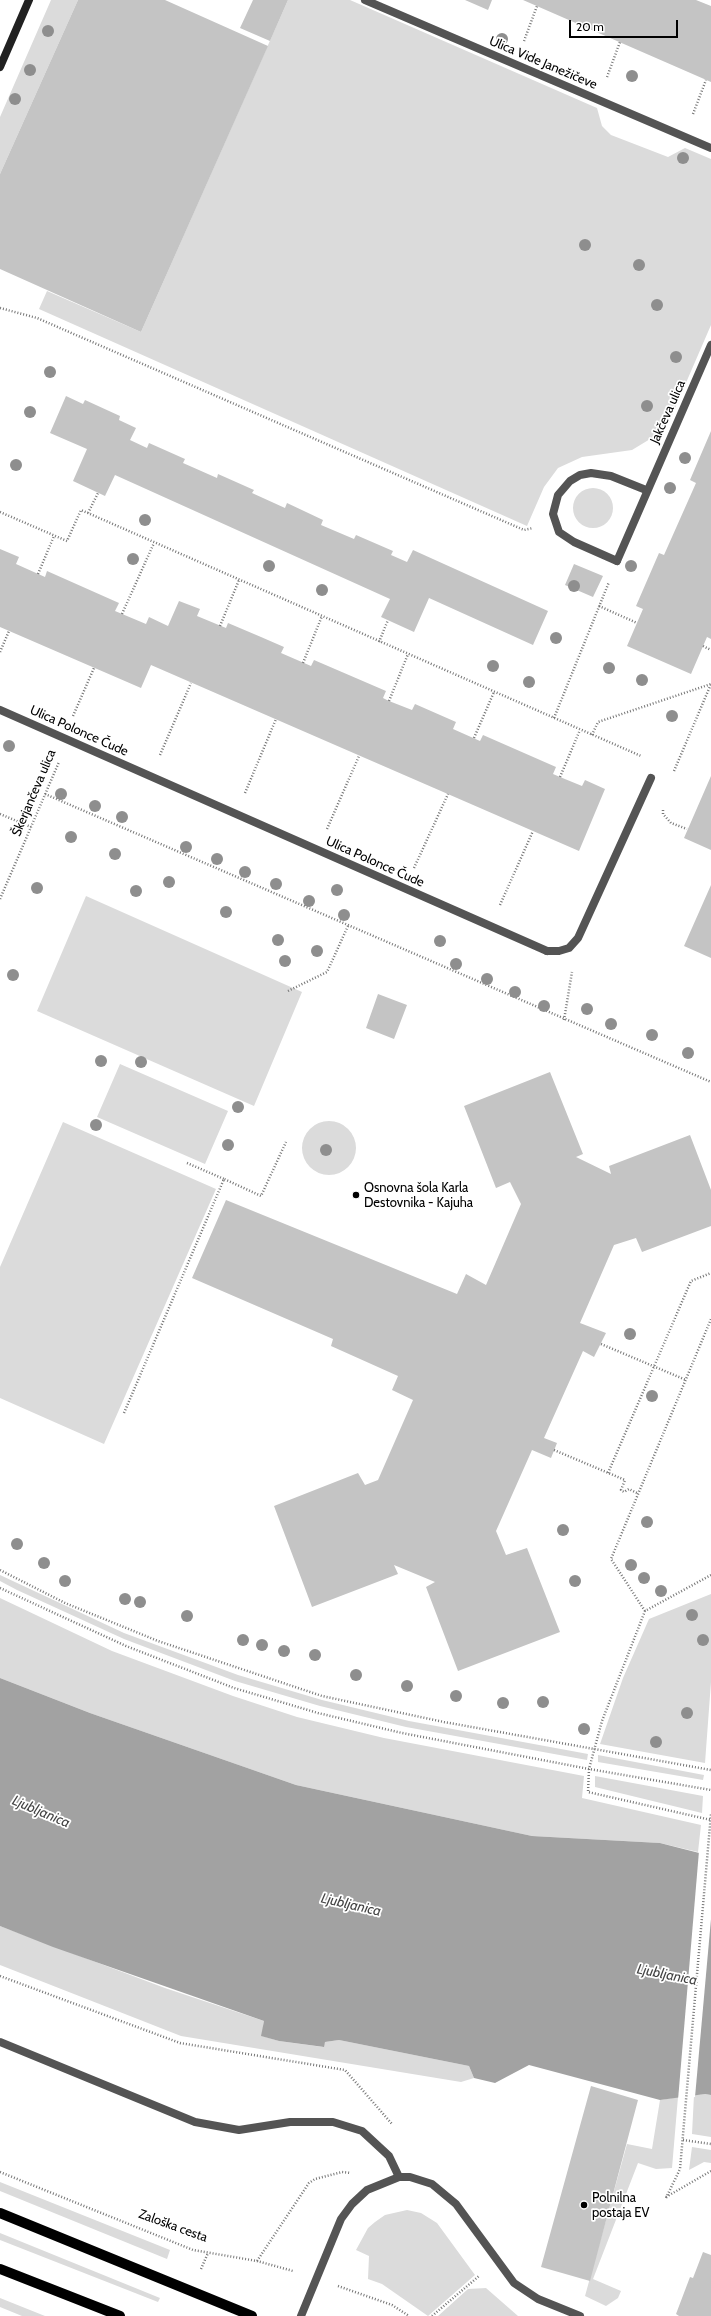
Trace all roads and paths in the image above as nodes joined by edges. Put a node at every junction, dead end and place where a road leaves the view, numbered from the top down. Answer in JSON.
{"nodes":[{"id":1,"x":29,"y":0,"type":"edge"},
{"id":2,"x":366,"y":0,"type":"edge"},
{"id":3,"x":537,"y":6,"type":"dead end"},
{"id":4,"x":620,"y":42,"type":"dead end"},
{"id":5,"x":515,"y":64,"type":"junction"},
{"id":6,"x":0,"y":67,"type":"edge"},
{"id":7,"x":706,"y":80,"type":"dead end"},
{"id":8,"x":598,"y":100,"type":"junction"},
{"id":9,"x":684,"y":137,"type":"junction"},
{"id":10,"x":711,"y":148,"type":"edge"},
{"id":11,"x":0,"y":308,"type":"edge"},
{"id":12,"x":711,"y":345,"type":"edge"},
{"id":13,"x":646,"y":490,"type":"junction"},
{"id":14,"x":98,"y":493,"type":"dead end"},
{"id":15,"x":0,"y":512,"type":"edge"},
{"id":16,"x":88,"y":513,"type":"junction"},
{"id":17,"x":555,"y":525,"type":"junction"},
{"id":18,"x":54,"y":536,"type":"junction"},
{"id":19,"x":154,"y":543,"type":"junction"},
{"id":20,"x":617,"y":561,"type":"junction"},
{"id":21,"x":38,"y":574,"type":"dead end"},
{"id":22,"x":239,"y":580,"type":"junction"},
{"id":23,"x":599,"y":606,"type":"junction"},
{"id":24,"x":122,"y":614,"type":"dead end"},
{"id":25,"x":322,"y":616,"type":"junction"},
{"id":26,"x":388,"y":620,"type":"dead end"},
{"id":27,"x":637,"y":623,"type":"dead end"},
{"id":28,"x":220,"y":626,"type":"dead end"},
{"id":29,"x":9,"y":631,"type":"dead end"},
{"id":30,"x":379,"y":642,"type":"junction"},
{"id":31,"x":703,"y":646,"type":"dead end"},
{"id":32,"x":711,"y":650,"type":"edge"},
{"id":33,"x":0,"y":652,"type":"edge"},
{"id":34,"x":408,"y":654,"type":"junction"},
{"id":35,"x":303,"y":663,"type":"dead end"},
{"id":36,"x":94,"y":668,"type":"dead end"},
{"id":37,"x":191,"y":682,"type":"dead end"},
{"id":38,"x":711,"y":684,"type":"edge"},
{"id":39,"x":494,"y":692,"type":"junction"},
{"id":40,"x":389,"y":701,"type":"dead end"},
{"id":41,"x":0,"y":710,"type":"edge"},
{"id":42,"x":73,"y":716,"type":"dead end"},
{"id":43,"x":554,"y":718,"type":"junction"},
{"id":44,"x":276,"y":719,"type":"dead end"},
{"id":45,"x":580,"y":730,"type":"junction"},
{"id":46,"x":592,"y":735,"type":"junction"},
{"id":47,"x":474,"y":738,"type":"dead end"},
{"id":48,"x":68,"y":740,"type":"junction"},
{"id":49,"x":159,"y":756,"type":"dead end"},
{"id":50,"x":359,"y":756,"type":"dead end"},
{"id":51,"x":646,"y":758,"type":"dead end"},
{"id":52,"x":668,"y":768,"type":"dead end"},
{"id":53,"x":674,"y":771,"type":"junction"},
{"id":54,"x":560,"y":777,"type":"dead end"},
{"id":55,"x":671,"y":777,"type":"dead end"},
{"id":56,"x":650,"y":778,"type":"dead end"},
{"id":57,"x":245,"y":793,"type":"dead end"},
{"id":58,"x":45,"y":794,"type":"junction"},
{"id":59,"x":448,"y":794,"type":"dead end"},
{"id":60,"x":663,"y":807,"type":"dead end"},
{"id":61,"x":0,"y":814,"type":"edge"},
{"id":62,"x":31,"y":827,"type":"junction"},
{"id":63,"x":688,"y":829,"type":"dead end"},
{"id":64,"x":327,"y":830,"type":"dead end"},
{"id":65,"x":533,"y":831,"type":"dead end"},
{"id":66,"x":414,"y":868,"type":"dead end"},
{"id":67,"x":0,"y":899,"type":"edge"},
{"id":68,"x":500,"y":906,"type":"dead end"},
{"id":69,"x":348,"y":926,"type":"junction"},
{"id":70,"x":578,"y":938,"type":"junction"},
{"id":71,"x":288,"y":991,"type":"dead end"},
{"id":72,"x":564,"y":1020,"type":"junction"},
{"id":73,"x":711,"y":1082,"type":"edge"},
{"id":74,"x":286,"y":1142,"type":"dead end"},
{"id":75,"x":187,"y":1163,"type":"dead end"},
{"id":76,"x":224,"y":1179,"type":"junction"},
{"id":77,"x":711,"y":1273,"type":"edge"},
{"id":78,"x":711,"y":1320,"type":"edge"},
{"id":79,"x":601,"y":1344,"type":"dead end"},
{"id":80,"x":654,"y":1366,"type":"junction"},
{"id":81,"x":686,"y":1380,"type":"junction"},
{"id":82,"x":124,"y":1413,"type":"dead end"},
{"id":83,"x":554,"y":1450,"type":"dead end"},
{"id":84,"x":608,"y":1473,"type":"junction"},
{"id":85,"x":637,"y":1492,"type":"junction"},
{"id":86,"x":0,"y":1570,"type":"edge"},
{"id":87,"x":711,"y":1575,"type":"edge"},
{"id":88,"x":0,"y":1588,"type":"edge"},
{"id":89,"x":644,"y":1611,"type":"junction"},
{"id":90,"x":594,"y":1749,"type":"junction"},
{"id":91,"x":589,"y":1769,"type":"junction"},
{"id":92,"x":711,"y":1770,"type":"edge"},
{"id":93,"x":711,"y":1790,"type":"edge"},
{"id":94,"x":711,"y":1814,"type":"edge"},
{"id":95,"x":711,"y":1820,"type":"edge"},
{"id":96,"x":710,"y":1826,"type":"edge"},
{"id":97,"x":0,"y":1976,"type":"edge"},
{"id":98,"x":0,"y":2042,"type":"edge"},
{"id":99,"x":396,"y":2129,"type":"dead end"},
{"id":100,"x":683,"y":2140,"type":"junction"},
{"id":101,"x":711,"y":2144,"type":"edge"},
{"id":102,"x":711,"y":2171,"type":"edge"},
{"id":103,"x":0,"y":2172,"type":"edge"},
{"id":104,"x":356,"y":2173,"type":"dead end"},
{"id":105,"x":398,"y":2177,"type":"junction"},
{"id":106,"x":0,"y":2213,"type":"edge"},
{"id":107,"x":496,"y":2261,"type":"junction"},
{"id":108,"x":0,"y":2269,"type":"edge"},
{"id":109,"x":354,"y":2292,"type":"dead end"},
{"id":110,"x":120,"y":2316,"type":"edge"},
{"id":111,"x":252,"y":2316,"type":"edge"},
{"id":112,"x":301,"y":2316,"type":"edge"},
{"id":113,"x":409,"y":2316,"type":"edge"},
{"id":114,"x":432,"y":2316,"type":"edge"},
{"id":115,"x":580,"y":2316,"type":"edge"}],
"edges":[{"from":1,"to":6,"type":"street"},
{"from":2,"to":5,"type":"street","name":"Ulica Vide Janežičeve"},
{"from":3,"to":5,"type":"path"},
{"from":4,"to":8,"type":"path"},
{"from":5,"to":8,"type":"street","name":"Ulica Vide Janežičeve"},
{"from":7,"to":9,"type":"path"},
{"from":8,"to":9,"type":"street","name":"Ulica Vide Janežičeve"},
{"from":9,"to":10,"type":"street","name":"Ulica Vide Janežičeve"},
{"from":11,"to":17,"type":"path"},
{"from":12,"to":13,"type":"street","name":"Jakčeva ulica"},
{"from":13,"to":17,"type":"street"},
{"from":13,"to":20,"type":"street","name":"Jakčeva ulica"},
{"from":14,"to":16,"type":"path"},
{"from":15,"to":18,"type":"path"},
{"from":16,"to":18,"type":"path"},
{"from":16,"to":19,"type":"path"},
{"from":17,"to":20,"type":"street"},
{"from":18,"to":21,"type":"path"},
{"from":19,"to":22,"type":"path"},
{"from":19,"to":24,"type":"path"},
{"from":20,"to":23,"type":"path"},
{"from":22,"to":25,"type":"path"},
{"from":22,"to":28,"type":"path"},
{"from":23,"to":27,"type":"path"},
{"from":23,"to":43,"type":"path"},
{"from":25,"to":30,"type":"path"},
{"from":25,"to":35,"type":"path"},
{"from":26,"to":30,"type":"path"},
{"from":29,"to":33,"type":"path"},
{"from":30,"to":34,"type":"path"},
{"from":31,"to":32,"type":"path"},
{"from":34,"to":39,"type":"path"},
{"from":34,"to":40,"type":"path"},
{"from":36,"to":42,"type":"path"},
{"from":37,"to":49,"type":"path"},
{"from":38,"to":46,"type":"path"},
{"from":38,"to":53,"type":"path"},
{"from":39,"to":43,"type":"path"},
{"from":39,"to":47,"type":"path"},
{"from":41,"to":48,"type":"street","name":"Ulica Polonce Čude"},
{"from":43,"to":45,"type":"path"},
{"from":44,"to":57,"type":"path"},
{"from":45,"to":46,"type":"path"},
{"from":45,"to":54,"type":"path"},
{"from":46,"to":51,"type":"path"},
{"from":48,"to":58,"type":"path","name":"Škerjančeva ulica"},
{"from":48,"to":70,"type":"street","name":"Ulica Polonce Čude"},
{"from":50,"to":64,"type":"path"},
{"from":52,"to":53,"type":"path"},
{"from":53,"to":55,"type":"path"},
{"from":56,"to":70,"type":"street","name":"Ulica Polonce Čude"},
{"from":58,"to":62,"type":"path","name":"Škerjančeva ulica"},
{"from":58,"to":69,"type":"path"},
{"from":59,"to":66,"type":"path"},
{"from":60,"to":63,"type":"path"},
{"from":61,"to":62,"type":"path"},
{"from":62,"to":67,"type":"path","name":"Škerjančeva ulica"},
{"from":65,"to":68,"type":"path"},
{"from":69,"to":71,"type":"path"},
{"from":69,"to":72,"type":"path"},
{"from":70,"to":72,"type":"path"},
{"from":72,"to":73,"type":"path"},
{"from":74,"to":76,"type":"path"},
{"from":75,"to":76,"type":"path"},
{"from":76,"to":82,"type":"path"},
{"from":77,"to":80,"type":"path"},
{"from":78,"to":81,"type":"path"},
{"from":79,"to":80,"type":"path"},
{"from":80,"to":81,"type":"path"},
{"from":80,"to":84,"type":"path"},
{"from":81,"to":85,"type":"path"},
{"from":83,"to":84,"type":"path"},
{"from":84,"to":85,"type":"path"},
{"from":85,"to":89,"type":"path"},
{"from":86,"to":90,"type":"path"},
{"from":87,"to":89,"type":"path"},
{"from":88,"to":91,"type":"path"},
{"from":89,"to":90,"type":"path"},
{"from":90,"to":91,"type":"path"},
{"from":90,"to":92,"type":"path"},
{"from":91,"to":93,"type":"path"},
{"from":91,"to":95,"type":"path"},
{"from":94,"to":95,"type":"path"},
{"from":95,"to":96,"type":"path"},
{"from":96,"to":100,"type":"path"},
{"from":97,"to":99,"type":"path"},
{"from":98,"to":105,"type":"street"},
{"from":100,"to":101,"type":"path"},
{"from":100,"to":102,"type":"path"},
{"from":103,"to":104,"type":"path","name":"Zaloška cesta"},
{"from":105,"to":107,"type":"street"},
{"from":105,"to":112,"type":"street"},
{"from":106,"to":111,"type":"main road"},
{"from":107,"to":114,"type":"path"},
{"from":107,"to":115,"type":"street"},
{"from":108,"to":110,"type":"main road"},
{"from":109,"to":113,"type":"path"}]}
